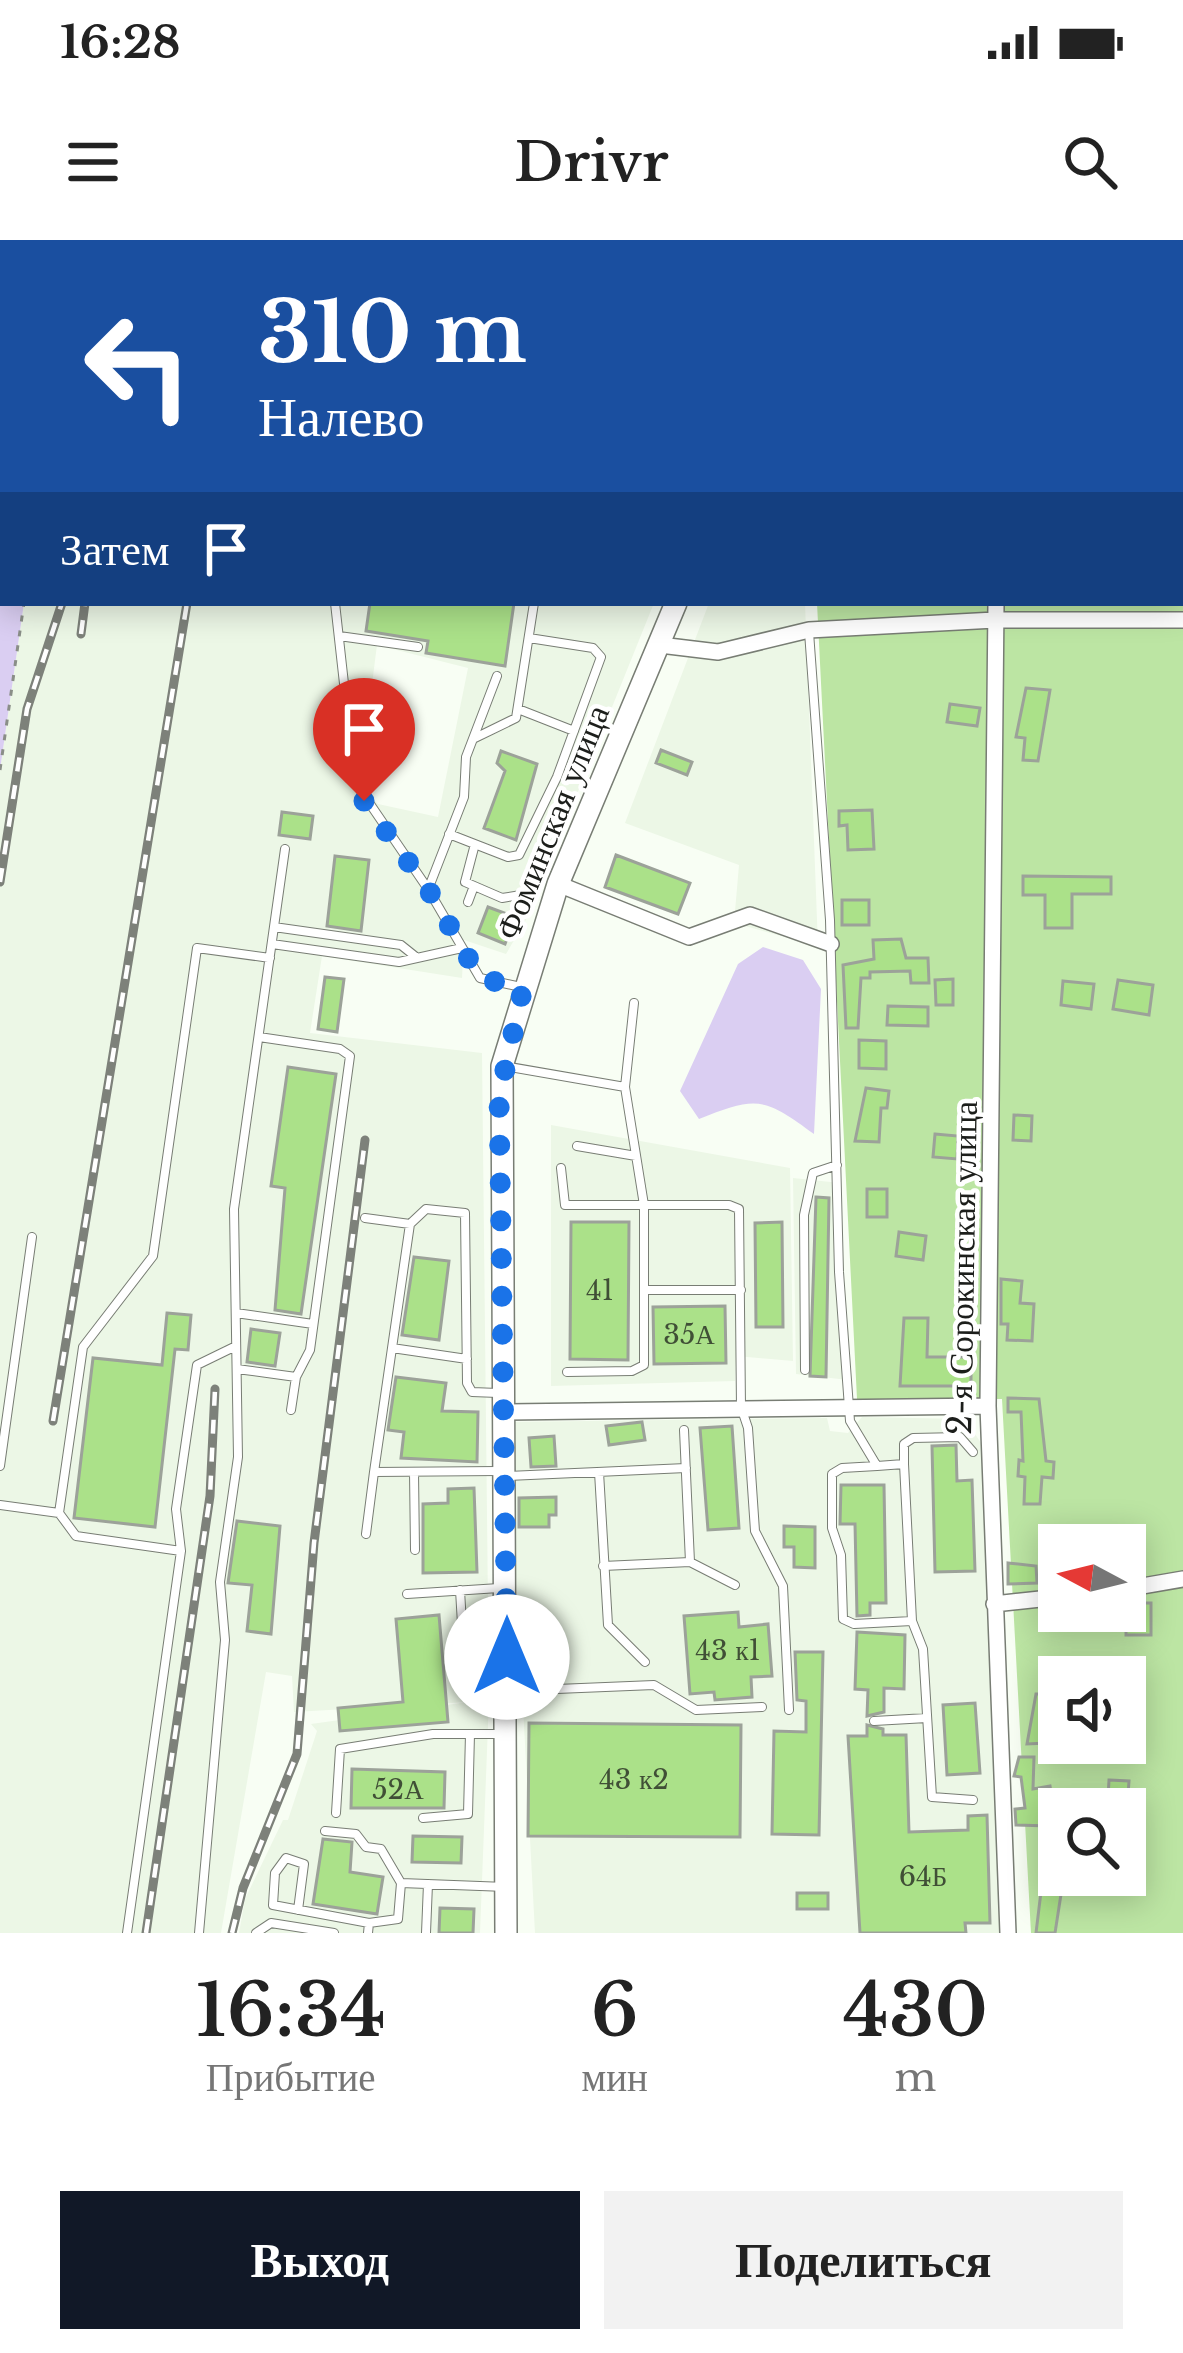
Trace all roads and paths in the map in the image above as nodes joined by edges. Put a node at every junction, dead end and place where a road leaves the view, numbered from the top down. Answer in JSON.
{"nodes":[{"id":1,"x":24,"y":606,"type":"edge"},
{"id":2,"x":335,"y":606,"type":"edge"},
{"id":3,"x":534,"y":606,"type":"edge"},
{"id":4,"x":675,"y":606,"type":"edge"},
{"id":5,"x":996,"y":612,"type":"edge"},
{"id":6,"x":1183,"y":620,"type":"edge"},
{"id":7,"x":809,"y":630,"type":"junction"},
{"id":8,"x":339,"y":636,"type":"junction"},
{"id":9,"x":529,"y":638,"type":"junction"},
{"id":10,"x":660,"y":646,"type":"junction"},
{"id":11,"x":418,"y":647,"type":"dead end"},
{"id":12,"x":497,"y":676,"type":"dead end"},
{"id":13,"x":518,"y":710,"type":"junction"},
{"id":14,"x":574,"y":731,"type":"junction"},
{"id":15,"x":474,"y":739,"type":"junction"},
{"id":16,"x":0,"y":770,"type":"edge"},
{"id":17,"x":449,"y":834,"type":"junction"},
{"id":18,"x":476,"y":844,"type":"junction"},
{"id":19,"x":285,"y":849,"type":"dead end"},
{"id":20,"x":558,"y":884,"type":"junction"},
{"id":21,"x":474,"y":886,"type":"junction"},
{"id":22,"x":428,"y":889,"type":"junction"},
{"id":23,"x":527,"y":894,"type":"dead end"},
{"id":24,"x":467,"y":902,"type":"dead end"},
{"id":25,"x":274,"y":927,"type":"junction"},
{"id":26,"x":272,"y":944,"type":"junction"},
{"id":27,"x":831,"y":944,"type":"junction"},
{"id":28,"x":462,"y":948,"type":"junction"},
{"id":29,"x":270,"y":958,"type":"junction"},
{"id":30,"x":417,"y":958,"type":"junction"},
{"id":31,"x":523,"y":988,"type":"junction"},
{"id":32,"x":634,"y":1003,"type":"dead end"},
{"id":33,"x":259,"y":1037,"type":"junction"},
{"id":34,"x":502,"y":1066,"type":"junction"},
{"id":35,"x":625,"y":1087,"type":"junction"},
{"id":36,"x":577,"y":1146,"type":"dead end"},
{"id":37,"x":636,"y":1156,"type":"junction"},
{"id":38,"x":837,"y":1165,"type":"junction"},
{"id":39,"x":561,"y":1168,"type":"dead end"},
{"id":40,"x":644,"y":1205,"type":"junction"},
{"id":41,"x":365,"y":1218,"type":"dead end"},
{"id":42,"x":410,"y":1224,"type":"junction"},
{"id":43,"x":32,"y":1237,"type":"dead end"},
{"id":44,"x":644,"y":1290,"type":"junction"},
{"id":45,"x":741,"y":1290,"type":"junction"},
{"id":46,"x":236,"y":1313,"type":"junction"},
{"id":47,"x":313,"y":1324,"type":"junction"},
{"id":48,"x":236,"y":1346,"type":"junction"},
{"id":49,"x":392,"y":1348,"type":"junction"},
{"id":50,"x":467,"y":1359,"type":"junction"},
{"id":51,"x":237,"y":1369,"type":"junction"},
{"id":52,"x":805,"y":1370,"type":"dead end"},
{"id":53,"x":567,"y":1372,"type":"dead end"},
{"id":54,"x":296,"y":1377,"type":"junction"},
{"id":55,"x":506,"y":1402,"type":"junction"},
{"id":56,"x":848,"y":1406,"type":"junction"},
{"id":57,"x":988,"y":1406,"type":"junction"},
{"id":58,"x":741,"y":1408,"type":"junction"},
{"id":59,"x":291,"y":1410,"type":"dead end"},
{"id":60,"x":684,"y":1430,"type":"dead end"},
{"id":61,"x":973,"y":1452,"type":"dead end"},
{"id":62,"x":904,"y":1464,"type":"junction"},
{"id":63,"x":0,"y":1466,"type":"edge"},
{"id":64,"x":877,"y":1466,"type":"junction"},
{"id":65,"x":686,"y":1468,"type":"junction"},
{"id":66,"x":374,"y":1472,"type":"junction"},
{"id":67,"x":414,"y":1472,"type":"junction"},
{"id":68,"x":599,"y":1472,"type":"junction"},
{"id":69,"x":506,"y":1474,"type":"junction"},
{"id":70,"x":0,"y":1505,"type":"edge"},
{"id":71,"x":59,"y":1513,"type":"junction"},
{"id":72,"x":366,"y":1534,"type":"dead end"},
{"id":73,"x":415,"y":1550,"type":"dead end"},
{"id":74,"x":181,"y":1551,"type":"junction"},
{"id":75,"x":690,"y":1562,"type":"junction"},
{"id":76,"x":603,"y":1566,"type":"junction"},
{"id":77,"x":1183,"y":1579,"type":"edge"},
{"id":78,"x":734,"y":1585,"type":"dead end"},
{"id":79,"x":1146,"y":1585,"type":"edge"},
{"id":80,"x":507,"y":1588,"type":"junction"},
{"id":81,"x":460,"y":1590,"type":"junction"},
{"id":82,"x":407,"y":1594,"type":"dead end"},
{"id":83,"x":1038,"y":1600,"type":"edge"},
{"id":84,"x":994,"y":1604,"type":"junction"},
{"id":85,"x":912,"y":1621,"type":"junction"},
{"id":86,"x":645,"y":1662,"type":"dead end"},
{"id":87,"x":465,"y":1675,"type":"dead end"},
{"id":88,"x":507,"y":1691,"type":"junction"},
{"id":89,"x":762,"y":1707,"type":"dead end"},
{"id":90,"x":789,"y":1710,"type":"dead end"},
{"id":91,"x":927,"y":1718,"type":"junction"},
{"id":92,"x":874,"y":1720,"type":"dead end"},
{"id":93,"x":470,"y":1734,"type":"junction"},
{"id":94,"x":507,"y":1734,"type":"junction"},
{"id":95,"x":973,"y":1800,"type":"dead end"},
{"id":96,"x":336,"y":1813,"type":"dead end"},
{"id":97,"x":423,"y":1818,"type":"dead end"},
{"id":98,"x":326,"y":1831,"type":"dead end"},
{"id":99,"x":401,"y":1883,"type":"junction"},
{"id":100,"x":428,"y":1884,"type":"junction"},
{"id":101,"x":507,"y":1887,"type":"junction"},
{"id":102,"x":298,"y":1910,"type":"junction"},
{"id":103,"x":369,"y":1928,"type":"edge"},
{"id":104,"x":996,"y":1932,"type":"edge"},
{"id":105,"x":1008,"y":1932,"type":"edge"},
{"id":106,"x":127,"y":1933,"type":"edge"},
{"id":107,"x":199,"y":1933,"type":"edge"},
{"id":108,"x":256,"y":1933,"type":"edge"},
{"id":109,"x":334,"y":1933,"type":"edge"},
{"id":110,"x":426,"y":1933,"type":"edge"},
{"id":111,"x":506,"y":1933,"type":"edge"}],
"edges":[{"from":1,"to":16,"type":"path"},
{"from":2,"to":8,"type":"lane"},
{"from":3,"to":9,"type":"lane"},
{"from":4,"to":10,"type":"street","name":"Фоминская улица"},
{"from":5,"to":6,"type":"street"},
{"from":5,"to":7,"type":"street"},
{"from":5,"to":57,"type":"street","name":"2-я Сорокинская улица"},
{"from":7,"to":10,"type":"street"},
{"from":7,"to":27,"type":"lane"},
{"from":8,"to":11,"type":"lane"},
{"from":8,"to":22,"type":"lane"},
{"from":9,"to":13,"type":"lane"},
{"from":9,"to":14,"type":"lane"},
{"from":10,"to":20,"type":"street","name":"Фоминская улица"},
{"from":12,"to":15,"type":"lane"},
{"from":13,"to":14,"type":"lane"},
{"from":13,"to":15,"type":"lane"},
{"from":14,"to":18,"type":"lane"},
{"from":15,"to":17,"type":"lane"},
{"from":17,"to":18,"type":"lane"},
{"from":17,"to":22,"type":"lane"},
{"from":18,"to":21,"type":"lane"},
{"from":19,"to":25,"type":"lane"},
{"from":20,"to":27,"type":"street"},
{"from":20,"to":31,"type":"street","name":"Фоминская улица"},
{"from":21,"to":23,"type":"lane"},
{"from":21,"to":24,"type":"lane"},
{"from":22,"to":28,"type":"lane"},
{"from":25,"to":26,"type":"lane"},
{"from":25,"to":30,"type":"lane"},
{"from":26,"to":29,"type":"lane"},
{"from":26,"to":30,"type":"lane"},
{"from":27,"to":38,"type":"lane"},
{"from":28,"to":30,"type":"lane"},
{"from":28,"to":31,"type":"lane"},
{"from":29,"to":33,"type":"lane"},
{"from":29,"to":71,"type":"lane"},
{"from":31,"to":34,"type":"street","name":"Фоминская улица"},
{"from":32,"to":35,"type":"lane"},
{"from":33,"to":46,"type":"lane"},
{"from":33,"to":47,"type":"lane"},
{"from":34,"to":35,"type":"lane"},
{"from":34,"to":55,"type":"street","name":"Фоминская улица"},
{"from":35,"to":37,"type":"lane"},
{"from":36,"to":37,"type":"lane"},
{"from":37,"to":40,"type":"lane"},
{"from":38,"to":52,"type":"lane"},
{"from":38,"to":56,"type":"lane"},
{"from":39,"to":40,"type":"lane"},
{"from":40,"to":44,"type":"lane"},
{"from":40,"to":45,"type":"lane"},
{"from":41,"to":42,"type":"lane"},
{"from":42,"to":49,"type":"lane"},
{"from":42,"to":50,"type":"lane"},
{"from":43,"to":63,"type":"lane"},
{"from":44,"to":45,"type":"lane"},
{"from":44,"to":53,"type":"lane"},
{"from":45,"to":58,"type":"lane"},
{"from":46,"to":47,"type":"lane"},
{"from":46,"to":48,"type":"lane"},
{"from":47,"to":54,"type":"lane"},
{"from":48,"to":51,"type":"lane"},
{"from":48,"to":74,"type":"lane"},
{"from":49,"to":50,"type":"lane"},
{"from":49,"to":66,"type":"lane"},
{"from":50,"to":55,"type":"lane"},
{"from":51,"to":54,"type":"lane"},
{"from":51,"to":107,"type":"lane"},
{"from":54,"to":59,"type":"lane"},
{"from":55,"to":58,"type":"street"},
{"from":55,"to":69,"type":"street","name":"Фоминская улица"},
{"from":56,"to":57,"type":"street"},
{"from":56,"to":58,"type":"street"},
{"from":56,"to":64,"type":"lane"},
{"from":57,"to":84,"type":"street","name":"2-я Сорокинская улица"},
{"from":58,"to":90,"type":"lane"},
{"from":60,"to":65,"type":"lane"},
{"from":61,"to":62,"type":"lane"},
{"from":62,"to":64,"type":"lane"},
{"from":62,"to":85,"type":"lane"},
{"from":64,"to":85,"type":"lane"},
{"from":65,"to":68,"type":"lane"},
{"from":65,"to":75,"type":"lane"},
{"from":66,"to":67,"type":"lane"},
{"from":66,"to":72,"type":"lane"},
{"from":67,"to":69,"type":"lane"},
{"from":67,"to":73,"type":"lane"},
{"from":68,"to":69,"type":"lane"},
{"from":68,"to":76,"type":"lane"},
{"from":69,"to":80,"type":"street","name":"Фоминская улица"},
{"from":70,"to":71,"type":"lane"},
{"from":71,"to":74,"type":"lane"},
{"from":74,"to":106,"type":"lane"},
{"from":75,"to":76,"type":"lane"},
{"from":75,"to":78,"type":"lane"},
{"from":76,"to":86,"type":"lane"},
{"from":77,"to":79,"type":"street"},
{"from":80,"to":81,"type":"lane"},
{"from":80,"to":88,"type":"street","name":"Фоминская улица"},
{"from":81,"to":82,"type":"lane"},
{"from":81,"to":87,"type":"lane"},
{"from":83,"to":84,"type":"street"},
{"from":84,"to":105,"type":"street","name":"2-я Сорокинская улица"},
{"from":85,"to":91,"type":"lane"},
{"from":88,"to":89,"type":"lane"},
{"from":88,"to":94,"type":"street","name":"Фоминская улица"},
{"from":91,"to":92,"type":"lane"},
{"from":91,"to":95,"type":"lane"},
{"from":93,"to":94,"type":"lane"},
{"from":93,"to":96,"type":"lane"},
{"from":93,"to":97,"type":"lane"},
{"from":94,"to":101,"type":"street","name":"Фоминская улица"},
{"from":98,"to":99,"type":"lane"},
{"from":99,"to":100,"type":"lane"},
{"from":99,"to":103,"type":"lane"},
{"from":100,"to":101,"type":"lane"},
{"from":100,"to":110,"type":"lane"},
{"from":101,"to":111,"type":"street","name":"Фоминская улица"},
{"from":102,"to":102,"type":"lane"},
{"from":102,"to":103,"type":"lane"},
{"from":104,"to":105,"type":"lane"},
{"from":108,"to":109,"type":"lane"}]}
